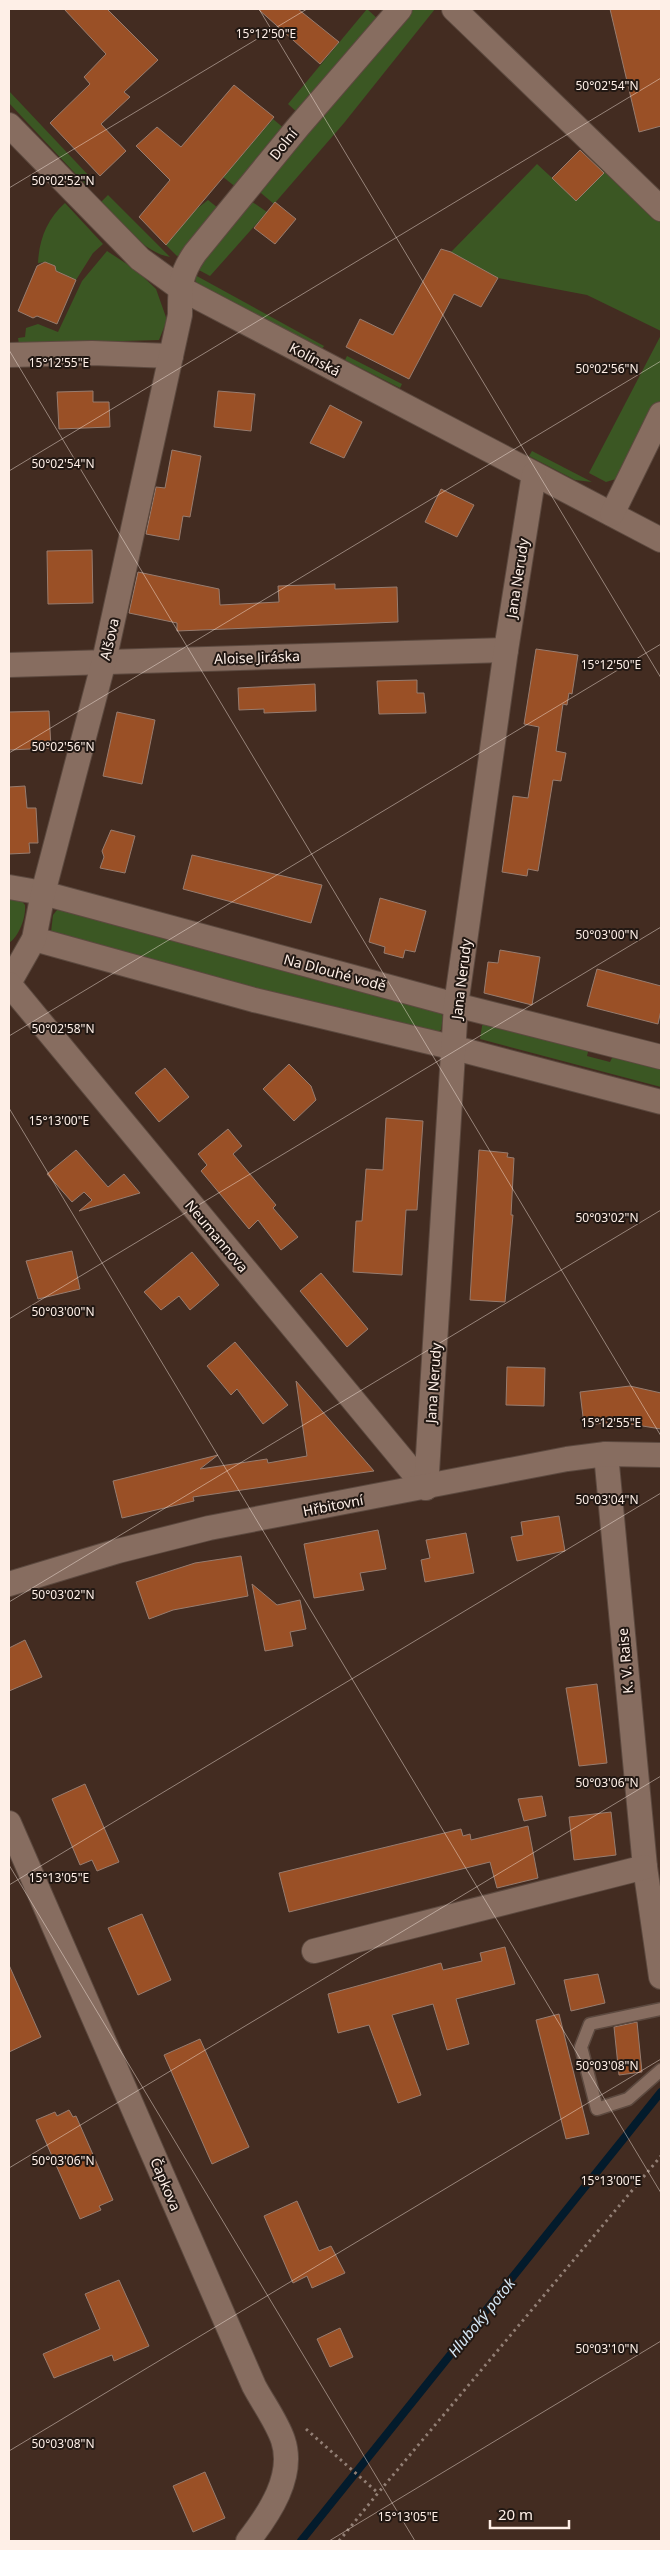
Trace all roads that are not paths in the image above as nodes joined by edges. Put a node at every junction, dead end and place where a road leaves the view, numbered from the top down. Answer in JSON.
{"nodes":[{"id":1,"x":400,"y":9,"type":"edge"},
{"id":2,"x":454,"y":9,"type":"edge"},
{"id":3,"x":9,"y":125,"type":"edge"},
{"id":4,"x":661,"y":209,"type":"edge"},
{"id":5,"x":180,"y":288,"type":"junction"},
{"id":6,"x":9,"y":355,"type":"edge"},
{"id":7,"x":171,"y":356,"type":"junction"},
{"id":8,"x":661,"y":414,"type":"edge"},
{"id":9,"x":534,"y":474,"type":"junction"},
{"id":10,"x":612,"y":514,"type":"junction"},
{"id":11,"x":661,"y":540,"type":"edge"},
{"id":12,"x":506,"y":650,"type":"junction"},
{"id":13,"x":104,"y":661,"type":"junction"},
{"id":14,"x":9,"y":665,"type":"edge"},
{"id":15,"x":9,"y":887,"type":"edge"},
{"id":16,"x":43,"y":893,"type":"junction"},
{"id":17,"x":34,"y":939,"type":"junction"},
{"id":18,"x":9,"y":983,"type":"edge"},
{"id":19,"x":456,"y":1005,"type":"junction"},
{"id":20,"x":455,"y":1048,"type":"junction"},
{"id":21,"x":661,"y":1057,"type":"edge"},
{"id":22,"x":661,"y":1102,"type":"edge"},
{"id":23,"x":606,"y":1454,"type":"junction"},
{"id":24,"x":661,"y":1455,"type":"edge"},
{"id":25,"x":426,"y":1488,"type":"junction"},
{"id":26,"x":9,"y":1584,"type":"edge"},
{"id":27,"x":9,"y":1823,"type":"edge"},
{"id":28,"x":645,"y":1867,"type":"junction"},
{"id":29,"x":314,"y":1951,"type":"dead end"},
{"id":30,"x":661,"y":1977,"type":"edge"},
{"id":31,"x":661,"y":2009,"type":"edge"},
{"id":32,"x":661,"y":2070,"type":"edge"},
{"id":33,"x":248,"y":2541,"type":"edge"}],
"edges":[{"from":1,"to":5,"type":"street","name":"Dolní"},
{"from":2,"to":4,"type":"street"},
{"from":3,"to":5,"type":"street","name":"Kolínská"},
{"from":5,"to":7,"type":"street","name":"Alšova"},
{"from":5,"to":9,"type":"street","name":"Kolínská"},
{"from":6,"to":7,"type":"street"},
{"from":7,"to":13,"type":"street","name":"Alšova"},
{"from":8,"to":10,"type":"street"},
{"from":9,"to":10,"type":"street","name":"Kolínská"},
{"from":9,"to":12,"type":"street","name":"Jana Nerudy"},
{"from":10,"to":11,"type":"street","name":"Kolínská"},
{"from":12,"to":13,"type":"street","name":"Aloise Jiráska"},
{"from":12,"to":19,"type":"street","name":"Jana Nerudy"},
{"from":13,"to":14,"type":"street","name":"Aloise Jiráska"},
{"from":13,"to":16,"type":"street","name":"Alšova"},
{"from":15,"to":16,"type":"street","name":"Na Dlouhé vodě"},
{"from":16,"to":17,"type":"street","name":"Alšova"},
{"from":16,"to":19,"type":"street","name":"Na Dlouhé vodě"},
{"from":17,"to":18,"type":"street","name":"Alšova"},
{"from":17,"to":20,"type":"street"},
{"from":18,"to":25,"type":"street","name":"Neumannova"},
{"from":19,"to":20,"type":"street","name":"Jana Nerudy"},
{"from":19,"to":21,"type":"street","name":"Na Dlouhé vodě"},
{"from":20,"to":22,"type":"street"},
{"from":20,"to":25,"type":"street","name":"Jana Nerudy"},
{"from":23,"to":24,"type":"street","name":"Hřbitovní"},
{"from":23,"to":25,"type":"street","name":"Hřbitovní"},
{"from":23,"to":28,"type":"street","name":"K. V. Raise"},
{"from":25,"to":26,"type":"street","name":"Hřbitovní"},
{"from":27,"to":33,"type":"street","name":"Čapkova"},
{"from":28,"to":29,"type":"street"},
{"from":28,"to":30,"type":"street","name":"K. V. Raise"},
{"from":31,"to":32,"type":"lane"}]}
